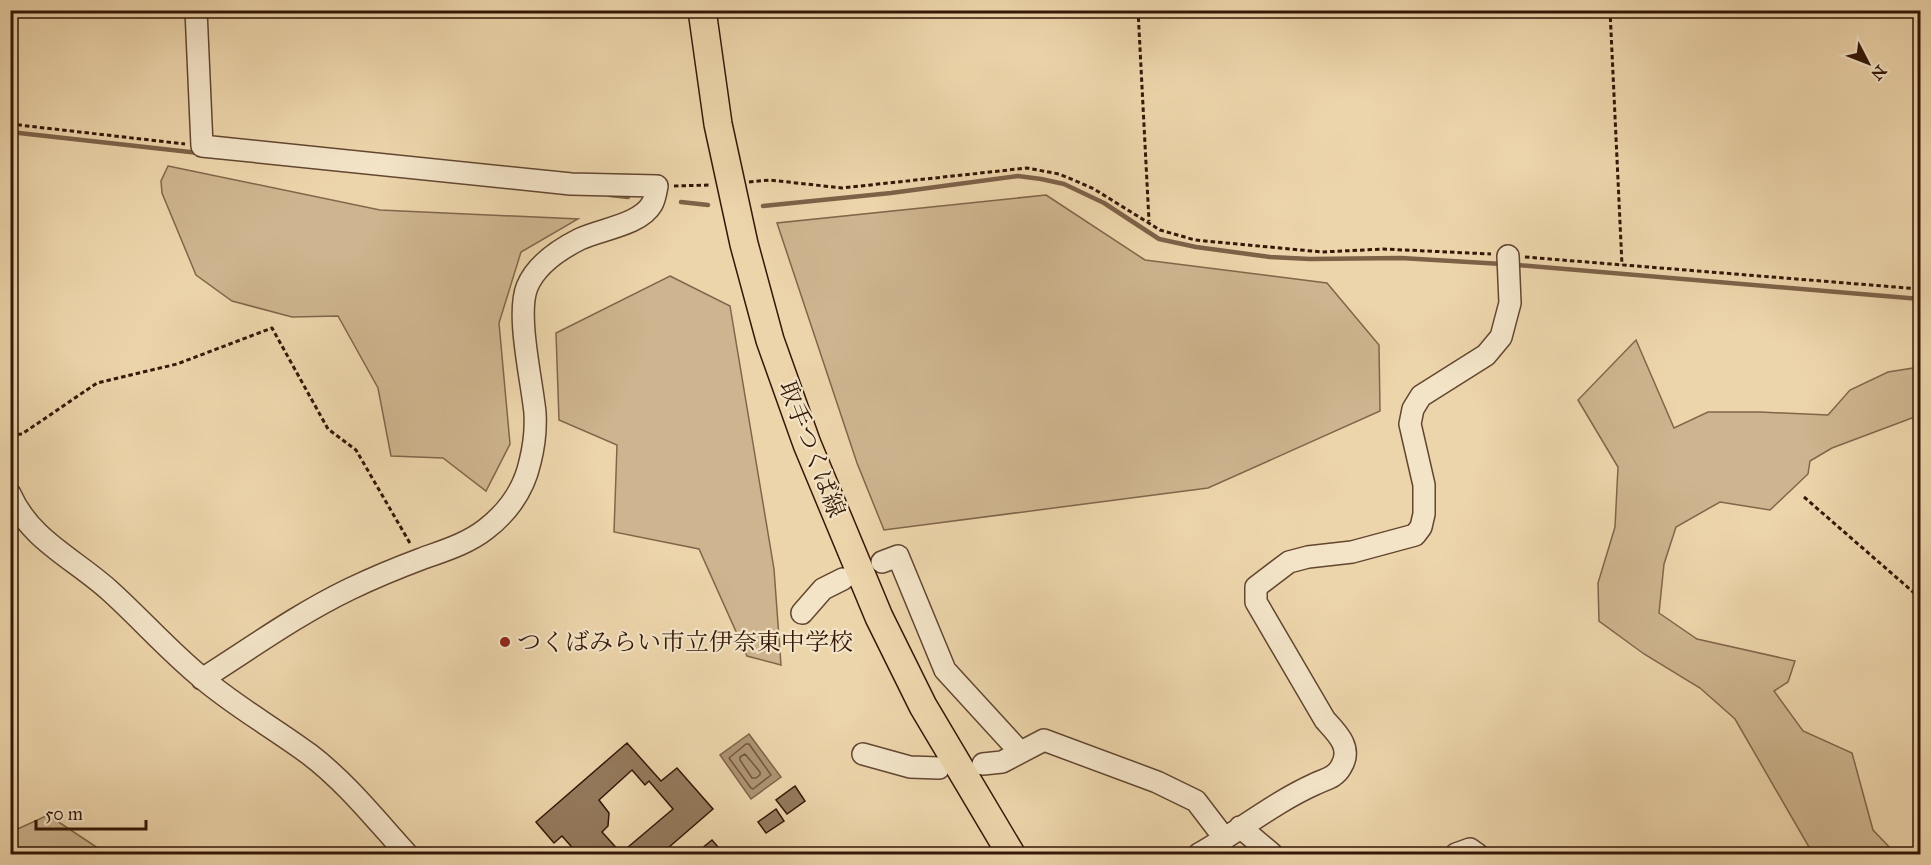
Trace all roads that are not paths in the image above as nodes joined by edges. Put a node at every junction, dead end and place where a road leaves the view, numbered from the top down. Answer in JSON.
{"nodes":[{"id":1,"x":196,"y":10,"type":"edge"},
{"id":2,"x":702,"y":10,"type":"edge"},
{"id":3,"x":1508,"y":256,"type":"road end"},
{"id":4,"x":10,"y":494,"type":"edge"},
{"id":5,"x":882,"y":562,"type":"dead end"},
{"id":6,"x":843,"y":579,"type":"dead end"},
{"id":7,"x":802,"y":613,"type":"dead end"},
{"id":8,"x":202,"y":679,"type":"junction"},
{"id":9,"x":1020,"y":752,"type":"junction"},
{"id":10,"x":863,"y":754,"type":"dead end"},
{"id":11,"x":983,"y":764,"type":"dead end"},
{"id":12,"x":939,"y":768,"type":"dead end"},
{"id":13,"x":1232,"y":834,"type":"junction"},
{"id":14,"x":407,"y":855,"type":"edge"},
{"id":15,"x":1011,"y":855,"type":"edge"},
{"id":16,"x":1199,"y":855,"type":"edge"},
{"id":17,"x":1272,"y":855,"type":"edge"},
{"id":18,"x":1456,"y":855,"type":"edge"},
{"id":19,"x":1477,"y":855,"type":"edge"}],
"edges":[{"from":1,"to":8,"type":"street"},
{"from":2,"to":15,"type":"main road","name":"取手つくば線"},
{"from":3,"to":13,"type":"street"},
{"from":4,"to":8,"type":"street"},
{"from":5,"to":9,"type":"street"},
{"from":6,"to":7,"type":"street"},
{"from":8,"to":14,"type":"street"},
{"from":9,"to":11,"type":"street"},
{"from":9,"to":13,"type":"street"},
{"from":10,"to":12,"type":"street"},
{"from":13,"to":16,"type":"street"},
{"from":13,"to":17,"type":"street"},
{"from":18,"to":19,"type":"street"}]}
